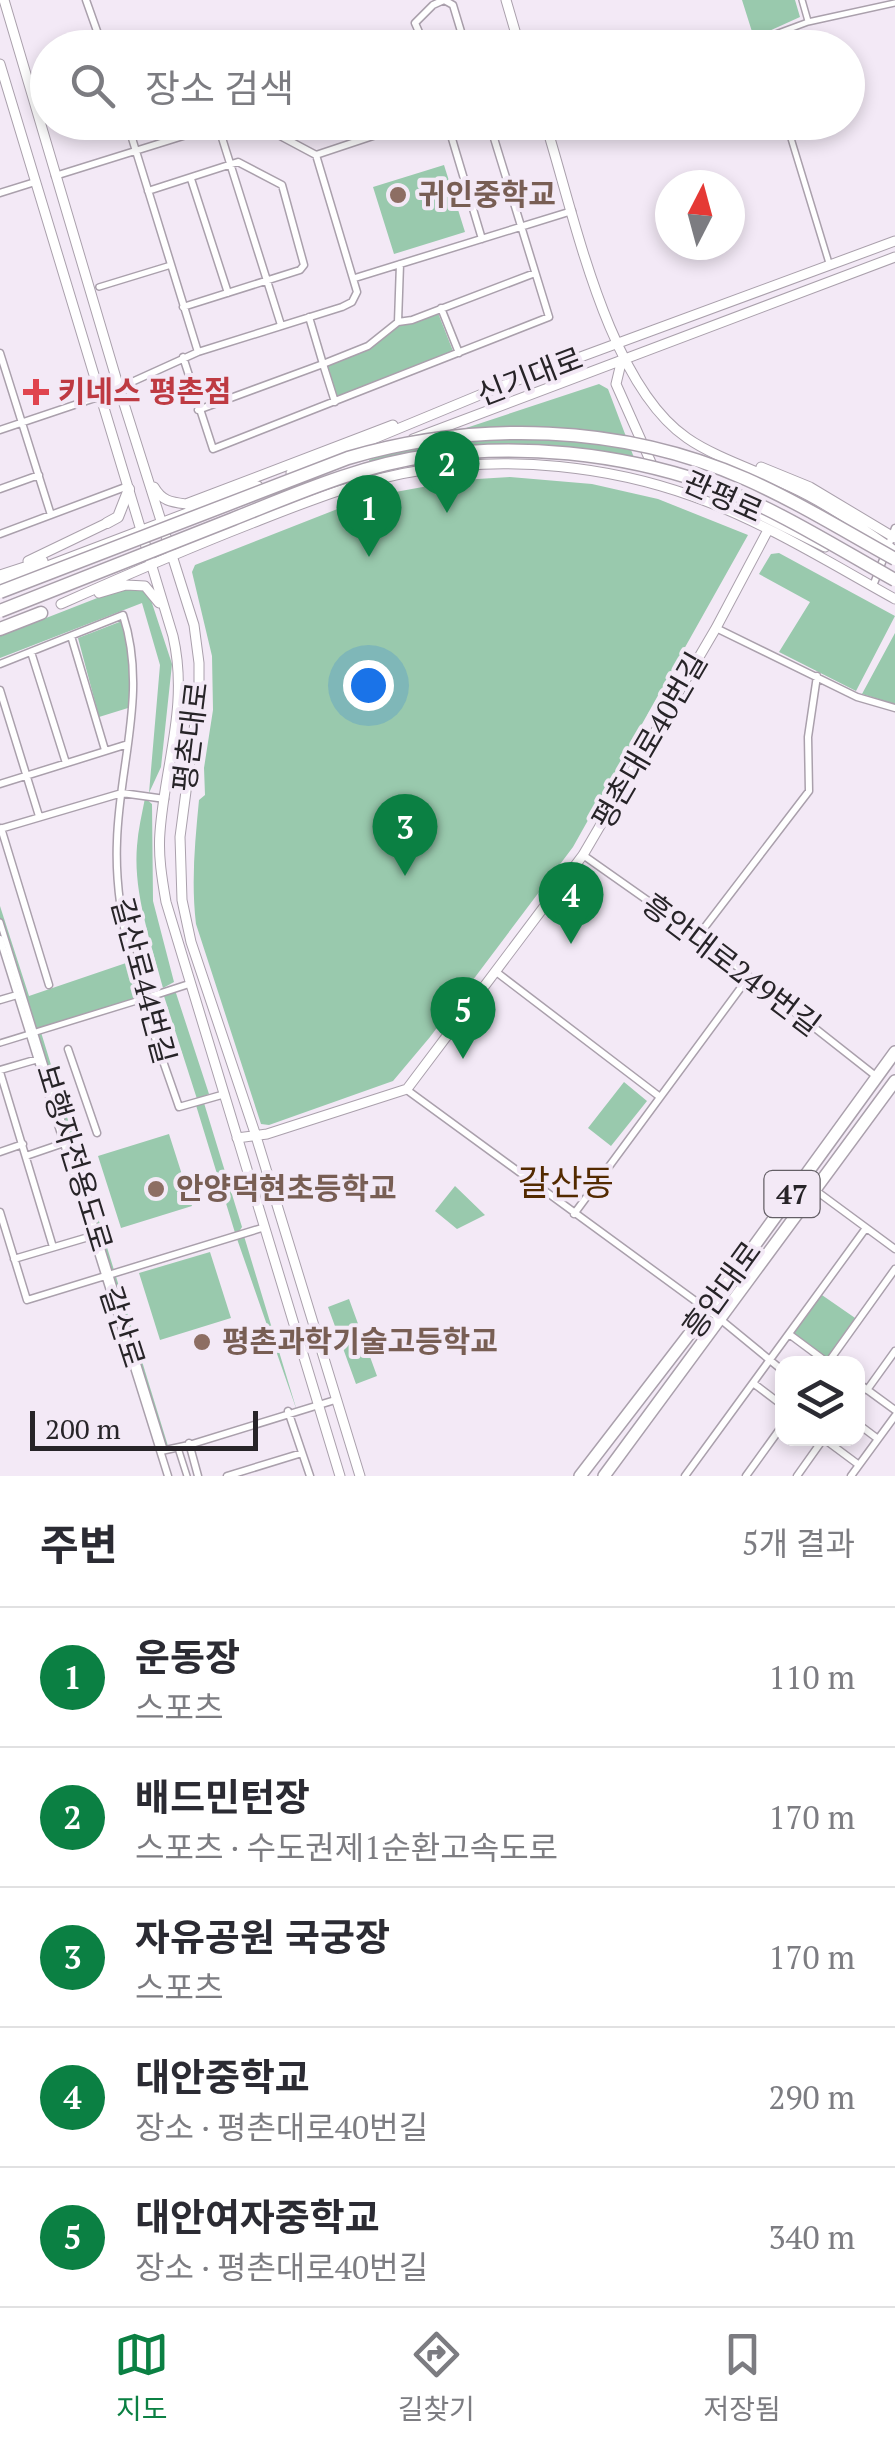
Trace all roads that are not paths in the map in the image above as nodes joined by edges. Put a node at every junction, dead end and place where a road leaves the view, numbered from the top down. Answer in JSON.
{"nodes":[{"id":1,"x":4,"y":0,"type":"edge"},
{"id":2,"x":86,"y":0,"type":"edge"},
{"id":3,"x":444,"y":0,"type":"edge"},
{"id":4,"x":506,"y":0,"type":"edge"},
{"id":5,"x":802,"y":0,"type":"edge"},
{"id":6,"x":895,"y":3,"type":"edge"},
{"id":7,"x":808,"y":22,"type":"junction"},
{"id":8,"x":97,"y":30,"type":"edge"},
{"id":9,"x":418,"y":30,"type":"edge"},
{"id":10,"x":461,"y":30,"type":"edge"},
{"id":11,"x":515,"y":30,"type":"edge"},
{"id":12,"x":791,"y":30,"type":"edge"},
{"id":13,"x":20,"y":58,"type":"junction"},
{"id":14,"x":0,"y":65,"type":"edge"},
{"id":15,"x":30,"y":93,"type":"edge"},
{"id":16,"x":44,"y":140,"type":"edge"},
{"id":17,"x":133,"y":140,"type":"edge"},
{"id":18,"x":168,"y":140,"type":"edge"},
{"id":19,"x":223,"y":140,"type":"edge"},
{"id":20,"x":288,"y":140,"type":"edge"},
{"id":21,"x":360,"y":140,"type":"edge"},
{"id":22,"x":452,"y":140,"type":"edge"},
{"id":23,"x":494,"y":140,"type":"edge"},
{"id":24,"x":551,"y":140,"type":"edge"},
{"id":25,"x":792,"y":140,"type":"edge"},
{"id":26,"x":136,"y":150,"type":"junction"},
{"id":27,"x":316,"y":155,"type":"junction"},
{"id":28,"x":231,"y":165,"type":"junction"},
{"id":29,"x":54,"y":176,"type":"junction"},
{"id":30,"x":191,"y":179,"type":"junction"},
{"id":31,"x":36,"y":182,"type":"junction"},
{"id":32,"x":0,"y":192,"type":"edge"},
{"id":33,"x":148,"y":192,"type":"junction"},
{"id":34,"x":573,"y":211,"type":"junction"},
{"id":35,"x":521,"y":227,"type":"junction"},
{"id":36,"x":482,"y":239,"type":"junction"},
{"id":37,"x":895,"y":241,"type":"edge"},
{"id":38,"x":895,"y":257,"type":"edge"},
{"id":39,"x":400,"y":264,"type":"junction"},
{"id":40,"x":171,"y":265,"type":"junction"},
{"id":41,"x":830,"y":265,"type":"junction"},
{"id":42,"x":535,"y":273,"type":"junction"},
{"id":43,"x":355,"y":278,"type":"junction"},
{"id":44,"x":267,"y":280,"type":"junction"},
{"id":45,"x":99,"y":287,"type":"dead end"},
{"id":46,"x":228,"y":293,"type":"junction"},
{"id":47,"x":95,"y":307,"type":"junction"},
{"id":48,"x":184,"y":307,"type":"junction"},
{"id":49,"x":441,"y":308,"type":"junction"},
{"id":50,"x":74,"y":313,"type":"junction"},
{"id":51,"x":309,"y":317,"type":"junction"},
{"id":52,"x":398,"y":322,"type":"junction"},
{"id":53,"x":281,"y":326,"type":"junction"},
{"id":54,"x":616,"y":344,"type":"junction"},
{"id":55,"x":198,"y":352,"type":"junction"},
{"id":56,"x":0,"y":353,"type":"edge"},
{"id":57,"x":459,"y":354,"type":"junction"},
{"id":58,"x":183,"y":357,"type":"junction"},
{"id":59,"x":622,"y":358,"type":"junction"},
{"id":60,"x":322,"y":364,"type":"junction"},
{"id":61,"x":499,"y":387,"type":"junction"},
{"id":62,"x":118,"y":388,"type":"junction"},
{"id":63,"x":101,"y":396,"type":"junction"},
{"id":64,"x":335,"y":402,"type":"junction"},
{"id":65,"x":198,"y":410,"type":"junction"},
{"id":66,"x":23,"y":422,"type":"junction"},
{"id":67,"x":0,"y":430,"type":"edge"},
{"id":68,"x":686,"y":438,"type":"junction"},
{"id":69,"x":318,"y":452,"type":"junction"},
{"id":70,"x":652,"y":466,"type":"junction"},
{"id":71,"x":39,"y":476,"type":"junction"},
{"id":72,"x":149,"y":477,"type":"junction"},
{"id":73,"x":277,"y":485,"type":"junction"},
{"id":74,"x":128,"y":487,"type":"junction"},
{"id":75,"x":0,"y":489,"type":"edge"},
{"id":76,"x":692,"y":496,"type":"junction"},
{"id":77,"x":248,"y":503,"type":"junction"},
{"id":78,"x":51,"y":514,"type":"junction"},
{"id":79,"x":163,"y":520,"type":"junction"},
{"id":80,"x":107,"y":523,"type":"joint"},
{"id":81,"x":141,"y":528,"type":"junction"},
{"id":82,"x":768,"y":530,"type":"junction"},
{"id":83,"x":167,"y":533,"type":"junction"},
{"id":84,"x":0,"y":534,"type":"edge"},
{"id":85,"x":122,"y":536,"type":"junction"},
{"id":86,"x":218,"y":537,"type":"junction"},
{"id":87,"x":893,"y":539,"type":"edge"},
{"id":88,"x":813,"y":541,"type":"junction"},
{"id":89,"x":145,"y":542,"type":"junction"},
{"id":90,"x":172,"y":554,"type":"junction"},
{"id":91,"x":895,"y":560,"type":"edge"},
{"id":92,"x":152,"y":564,"type":"junction"},
{"id":93,"x":849,"y":574,"type":"junction"},
{"id":94,"x":0,"y":575,"type":"edge"},
{"id":95,"x":877,"y":575,"type":"junction"},
{"id":96,"x":895,"y":582,"type":"edge"},
{"id":97,"x":873,"y":586,"type":"junction"},
{"id":98,"x":0,"y":592,"type":"edge"},
{"id":99,"x":895,"y":599,"type":"edge"},
{"id":100,"x":61,"y":604,"type":"junction"},
{"id":101,"x":0,"y":611,"type":"edge"},
{"id":102,"x":41,"y":613,"type":"joint"},
{"id":103,"x":168,"y":618,"type":"junction"},
{"id":104,"x":716,"y":628,"type":"junction"},
{"id":105,"x":0,"y":630,"type":"edge"},
{"id":106,"x":71,"y":636,"type":"junction"},
{"id":107,"x":31,"y":652,"type":"junction"},
{"id":108,"x":0,"y":664,"type":"edge"},
{"id":109,"x":816,"y":676,"type":"junction"},
{"id":110,"x":0,"y":690,"type":"edge"},
{"id":111,"x":895,"y":708,"type":"edge"},
{"id":112,"x":128,"y":744,"type":"junction"},
{"id":113,"x":105,"y":750,"type":"junction"},
{"id":114,"x":66,"y":763,"type":"junction"},
{"id":115,"x":26,"y":776,"type":"junction"},
{"id":116,"x":0,"y":784,"type":"edge"},
{"id":117,"x":122,"y":792,"type":"junction"},
{"id":118,"x":165,"y":798,"type":"junction"},
{"id":119,"x":39,"y":816,"type":"junction"},
{"id":120,"x":0,"y":828,"type":"edge"},
{"id":121,"x":583,"y":855,"type":"junction"},
{"id":122,"x":0,"y":922,"type":"edge"},
{"id":123,"x":698,"y":936,"type":"junction"},
{"id":124,"x":0,"y":939,"type":"edge"},
{"id":125,"x":495,"y":971,"type":"junction"},
{"id":126,"x":748,"y":978,"type":"junction"},
{"id":127,"x":189,"y":984,"type":"junction"},
{"id":128,"x":49,"y":985,"type":"dead end"},
{"id":129,"x":17,"y":995,"type":"junction"},
{"id":130,"x":144,"y":999,"type":"junction"},
{"id":131,"x":0,"y":1000,"type":"edge"},
{"id":132,"x":30,"y":1034,"type":"junction"},
{"id":133,"x":0,"y":1043,"type":"edge"},
{"id":134,"x":68,"y":1049,"type":"dead end"},
{"id":135,"x":895,"y":1052,"type":"edge"},
{"id":136,"x":38,"y":1058,"type":"junction"},
{"id":137,"x":0,"y":1071,"type":"edge"},
{"id":138,"x":877,"y":1077,"type":"junction"},
{"id":139,"x":894,"y":1086,"type":"edge"},
{"id":140,"x":407,"y":1089,"type":"junction"},
{"id":141,"x":225,"y":1094,"type":"junction"},
{"id":142,"x":660,"y":1098,"type":"junction"},
{"id":143,"x":97,"y":1133,"type":"dead end"},
{"id":144,"x":255,"y":1133,"type":"junction"},
{"id":145,"x":237,"y":1138,"type":"junction"},
{"id":146,"x":64,"y":1143,"type":"junction"},
{"id":147,"x":22,"y":1144,"type":"junction"},
{"id":148,"x":0,"y":1152,"type":"edge"},
{"id":149,"x":26,"y":1156,"type":"junction"},
{"id":150,"x":814,"y":1190,"type":"junction"},
{"id":151,"x":0,"y":1212,"type":"edge"},
{"id":152,"x":574,"y":1214,"type":"junction"},
{"id":153,"x":265,"y":1227,"type":"junction"},
{"id":154,"x":866,"y":1228,"type":"junction"},
{"id":155,"x":92,"y":1236,"type":"junction"},
{"id":156,"x":54,"y":1247,"type":"junction"},
{"id":157,"x":895,"y":1249,"type":"edge"},
{"id":158,"x":14,"y":1259,"type":"junction"},
{"id":159,"x":895,"y":1268,"type":"edge"},
{"id":160,"x":108,"y":1276,"type":"junction"},
{"id":161,"x":724,"y":1288,"type":"junction"},
{"id":162,"x":736,"y":1297,"type":"junction"},
{"id":163,"x":707,"y":1310,"type":"junction"},
{"id":164,"x":720,"y":1319,"type":"junction"},
{"id":165,"x":789,"y":1334,"type":"junction"},
{"id":166,"x":895,"y":1351,"type":"edge"},
{"id":167,"x":818,"y":1356,"type":"edge"},
{"id":168,"x":832,"y":1356,"type":"edge"},
{"id":169,"x":770,"y":1361,"type":"junction"},
{"id":170,"x":775,"y":1365,"type":"edge"},
{"id":171,"x":753,"y":1384,"type":"junction"},
{"id":172,"x":865,"y":1388,"type":"edge"},
{"id":173,"x":868,"y":1390,"type":"junction"},
{"id":174,"x":335,"y":1400,"type":"junction"},
{"id":175,"x":775,"y":1400,"type":"edge"},
{"id":176,"x":318,"y":1406,"type":"junction"},
{"id":177,"x":288,"y":1412,"type":"junction"},
{"id":178,"x":895,"y":1413,"type":"edge"},
{"id":179,"x":865,"y":1429,"type":"edge"},
{"id":180,"x":775,"y":1436,"type":"edge"},
{"id":181,"x":878,"y":1439,"type":"junction"},
{"id":182,"x":189,"y":1444,"type":"junction"},
{"id":183,"x":178,"y":1446,"type":"dead end"},
{"id":184,"x":818,"y":1446,"type":"edge"},
{"id":185,"x":834,"y":1446,"type":"edge"},
{"id":186,"x":164,"y":1450,"type":"junction"},
{"id":187,"x":302,"y":1453,"type":"junction"},
{"id":188,"x":859,"y":1465,"type":"junction"},
{"id":189,"x":609,"y":1474,"type":"edge"},
{"id":190,"x":168,"y":1476,"type":"edge"},
{"id":191,"x":187,"y":1476,"type":"edge"},
{"id":192,"x":198,"y":1476,"type":"edge"},
{"id":193,"x":227,"y":1476,"type":"edge"},
{"id":194,"x":310,"y":1476,"type":"edge"},
{"id":195,"x":340,"y":1476,"type":"edge"},
{"id":196,"x":360,"y":1476,"type":"edge"},
{"id":197,"x":580,"y":1476,"type":"edge"},
{"id":198,"x":686,"y":1476,"type":"edge"},
{"id":199,"x":746,"y":1476,"type":"edge"},
{"id":200,"x":797,"y":1476,"type":"edge"},
{"id":201,"x":851,"y":1476,"type":"edge"}],
"edges":[{"from":1,"to":13,"type":"street","name":"평촌대로"},
{"from":2,"to":8,"type":"street"},
{"from":3,"to":9,"type":"street"},
{"from":3,"to":10,"type":"street"},
{"from":4,"to":11,"type":"street"},
{"from":5,"to":7,"type":"street"},
{"from":6,"to":7,"type":"street"},
{"from":7,"to":12,"type":"street"},
{"from":13,"to":14,"type":"street"},
{"from":13,"to":15,"type":"street","name":"평촌대로"},
{"from":14,"to":31,"type":"street","name":"평촌대로"},
{"from":16,"to":29,"type":"street","name":"평촌대로"},
{"from":17,"to":26,"type":"street"},
{"from":18,"to":26,"type":"street"},
{"from":19,"to":28,"type":"street"},
{"from":20,"to":27,"type":"street"},
{"from":21,"to":27,"type":"street"},
{"from":22,"to":36,"type":"street"},
{"from":23,"to":35,"type":"street"},
{"from":24,"to":34,"type":"street","name":"관평로"},
{"from":25,"to":41,"type":"street"},
{"from":26,"to":29,"type":"street"},
{"from":26,"to":33,"type":"street"},
{"from":27,"to":43,"type":"street"},
{"from":28,"to":30,"type":"street"},
{"from":28,"to":44,"type":"street"},
{"from":28,"to":44,"type":"street"},
{"from":29,"to":47,"type":"street","name":"평촌대로"},
{"from":30,"to":33,"type":"street"},
{"from":30,"to":46,"type":"street"},
{"from":31,"to":32,"type":"street"},
{"from":31,"to":50,"type":"street","name":"평촌대로"},
{"from":33,"to":40,"type":"street"},
{"from":34,"to":35,"type":"street"},
{"from":34,"to":54,"type":"street","name":"관평로"},
{"from":35,"to":36,"type":"street"},
{"from":35,"to":42,"type":"street"},
{"from":36,"to":39,"type":"street"},
{"from":37,"to":41,"type":"street","name":"신기대로"},
{"from":38,"to":59,"type":"street","name":"신기대로"},
{"from":39,"to":43,"type":"street"},
{"from":39,"to":52,"type":"street"},
{"from":40,"to":45,"type":"street"},
{"from":40,"to":48,"type":"street"},
{"from":41,"to":54,"type":"street","name":"신기대로"},
{"from":42,"to":49,"type":"street"},
{"from":42,"to":57,"type":"street"},
{"from":43,"to":51,"type":"street"},
{"from":44,"to":46,"type":"street"},
{"from":44,"to":53,"type":"street"},
{"from":46,"to":48,"type":"street"},
{"from":47,"to":50,"type":"street"},
{"from":47,"to":62,"type":"street","name":"평촌대로"},
{"from":48,"to":55,"type":"street"},
{"from":49,"to":52,"type":"street"},
{"from":49,"to":57,"type":"street"},
{"from":50,"to":63,"type":"street","name":"평촌대로"},
{"from":51,"to":53,"type":"street"},
{"from":51,"to":60,"type":"street"},
{"from":52,"to":60,"type":"street"},
{"from":53,"to":55,"type":"street"},
{"from":54,"to":59,"type":"street","name":"관평로"},
{"from":54,"to":61,"type":"street","name":"신기대로"},
{"from":55,"to":58,"type":"street"},
{"from":56,"to":66,"type":"street"},
{"from":57,"to":64,"type":"street"},
{"from":58,"to":62,"type":"street"},
{"from":58,"to":65,"type":"street"},
{"from":59,"to":68,"type":"street","name":"관평로"},
{"from":59,"to":70,"type":"street","name":"관평로"},
{"from":59,"to":73,"type":"street","name":"신기대로"},
{"from":60,"to":64,"type":"street"},
{"from":60,"to":65,"type":"street"},
{"from":61,"to":69,"type":"street"},
{"from":61,"to":73,"type":"street","name":"신기대로"},
{"from":62,"to":63,"type":"street"},
{"from":62,"to":72,"type":"street","name":"평촌대로"},
{"from":63,"to":66,"type":"street"},
{"from":63,"to":74,"type":"street","name":"평촌대로"},
{"from":64,"to":65,"type":"street"},
{"from":66,"to":67,"type":"street"},
{"from":66,"to":71,"type":"street"},
{"from":68,"to":87,"type":"street","name":"관평로"},
{"from":68,"to":87,"type":"street"},
{"from":69,"to":72,"type":"street"},
{"from":69,"to":73,"type":"street"},
{"from":70,"to":73,"type":"street"},
{"from":70,"to":76,"type":"street"},
{"from":70,"to":88,"type":"street","name":"관평로"},
{"from":71,"to":75,"type":"street"},
{"from":71,"to":78,"type":"street"},
{"from":72,"to":79,"type":"street","name":"평촌대로"},
{"from":73,"to":77,"type":"street","name":"신기대로"},
{"from":73,"to":79,"type":"street","name":"신기대로"},
{"from":74,"to":78,"type":"street"},
{"from":74,"to":80,"type":"main road"},
{"from":74,"to":81,"type":"street","name":"평촌대로"},
{"from":76,"to":82,"type":"street"},
{"from":76,"to":86,"type":"street"},
{"from":77,"to":83,"type":"street","name":"신기대로"},
{"from":77,"to":86,"type":"street"},
{"from":78,"to":84,"type":"street"},
{"from":79,"to":81,"type":"street","name":"신기대로"},
{"from":79,"to":83,"type":"street","name":"평촌대로"},
{"from":80,"to":94,"type":"street"},
{"from":81,"to":85,"type":"street","name":"신기대로"},
{"from":81,"to":89,"type":"street","name":"평촌대로"},
{"from":82,"to":93,"type":"street"},
{"from":82,"to":104,"type":"street","name":"평촌대로40번길"},
{"from":83,"to":89,"type":"street","name":"신기대로"},
{"from":83,"to":90,"type":"street","name":"평촌대로"},
{"from":85,"to":94,"type":"street"},
{"from":85,"to":98,"type":"street","name":"신기대로"},
{"from":86,"to":90,"type":"street"},
{"from":87,"to":95,"type":"street"},
{"from":88,"to":93,"type":"street"},
{"from":88,"to":95,"type":"street","name":"관평로"},
{"from":89,"to":92,"type":"street","name":"평촌대로"},
{"from":89,"to":98,"type":"street","name":"신기대로"},
{"from":90,"to":92,"type":"street"},
{"from":90,"to":144,"type":"street","name":"평촌대로"},
{"from":91,"to":98,"type":"highway","bridge":true},
{"from":92,"to":100,"type":"street"},
{"from":92,"to":103,"type":"street","name":"평촌대로"},
{"from":93,"to":97,"type":"street"},
{"from":95,"to":96,"type":"street","name":"관평로"},
{"from":95,"to":97,"type":"street"},
{"from":96,"to":101,"type":"highway","bridge":true},
{"from":97,"to":99,"type":"street"},
{"from":100,"to":102,"type":"street"},
{"from":100,"to":103,"type":"street"},
{"from":102,"to":105,"type":"highway"},
{"from":103,"to":118,"type":"street","name":"평촌대로"},
{"from":104,"to":109,"type":"street"},
{"from":104,"to":121,"type":"street","name":"평촌대로40번길"},
{"from":106,"to":107,"type":"street"},
{"from":106,"to":112,"type":"street","name":"갈산로44번길"},
{"from":106,"to":113,"type":"street"},
{"from":107,"to":108,"type":"street"},
{"from":107,"to":114,"type":"street"},
{"from":109,"to":111,"type":"street"},
{"from":109,"to":123,"type":"street"},
{"from":110,"to":115,"type":"street"},
{"from":112,"to":113,"type":"street"},
{"from":112,"to":117,"type":"street","name":"갈산로44번길"},
{"from":113,"to":114,"type":"street"},
{"from":114,"to":115,"type":"street"},
{"from":115,"to":116,"type":"street"},
{"from":115,"to":119,"type":"street"},
{"from":117,"to":118,"type":"street"},
{"from":117,"to":119,"type":"street"},
{"from":117,"to":130,"type":"street","name":"갈산로44번길"},
{"from":118,"to":127,"type":"street","name":"평촌대로"},
{"from":119,"to":120,"type":"street"},
{"from":120,"to":128,"type":"street"},
{"from":121,"to":123,"type":"street","name":"흥안대로249번길"},
{"from":121,"to":125,"type":"street","name":"평촌대로40번길"},
{"from":122,"to":160,"type":"street","name":"보행자전용도로"},
{"from":123,"to":126,"type":"street","name":"흥안대로249번길"},
{"from":124,"to":129,"type":"street","name":"갈산로"},
{"from":125,"to":140,"type":"street","name":"평촌대로40번길"},
{"from":125,"to":142,"type":"street"},
{"from":126,"to":138,"type":"street","name":"흥안대로249번길"},
{"from":126,"to":142,"type":"street"},
{"from":127,"to":130,"type":"street"},
{"from":127,"to":141,"type":"street","name":"평촌대로"},
{"from":129,"to":131,"type":"street"},
{"from":129,"to":132,"type":"street","name":"갈산로"},
{"from":130,"to":132,"type":"street"},
{"from":130,"to":141,"type":"street","name":"갈산로44번길"},
{"from":132,"to":133,"type":"street"},
{"from":132,"to":136,"type":"street","name":"갈산로"},
{"from":134,"to":143,"type":"street"},
{"from":135,"to":138,"type":"main road","name":"흥안대로","number":"47"},
{"from":136,"to":137,"type":"street"},
{"from":136,"to":146,"type":"street","name":"갈산로"},
{"from":137,"to":147,"type":"street"},
{"from":138,"to":139,"type":"street"},
{"from":138,"to":161,"type":"main road","name":"흥안대로","number":"47"},
{"from":139,"to":150,"type":"main road","name":"흥안대로","number":"47"},
{"from":140,"to":144,"type":"street"},
{"from":140,"to":152,"type":"street"},
{"from":141,"to":145,"type":"street","name":"평촌대로"},
{"from":142,"to":152,"type":"street"},
{"from":144,"to":145,"type":"street"},
{"from":144,"to":174,"type":"street","name":"평촌대로"},
{"from":145,"to":153,"type":"street","name":"평촌대로"},
{"from":146,"to":149,"type":"street"},
{"from":146,"to":155,"type":"street","name":"갈산로"},
{"from":147,"to":148,"type":"street"},
{"from":147,"to":149,"type":"street"},
{"from":149,"to":156,"type":"street"},
{"from":150,"to":154,"type":"street"},
{"from":150,"to":162,"type":"main road","name":"흥안대로","number":"47"},
{"from":151,"to":158,"type":"street"},
{"from":152,"to":163,"type":"street"},
{"from":153,"to":160,"type":"street"},
{"from":153,"to":176,"type":"street","name":"평촌대로"},
{"from":154,"to":157,"type":"street"},
{"from":154,"to":165,"type":"street"},
{"from":155,"to":156,"type":"street"},
{"from":155,"to":160,"type":"street","name":"갈산로"},
{"from":156,"to":158,"type":"street"},
{"from":158,"to":160,"type":"street"},
{"from":159,"to":168,"type":"street"},
{"from":160,"to":186,"type":"street","name":"갈산로"},
{"from":161,"to":162,"type":"main road"},
{"from":161,"to":163,"type":"main road","name":"흥안대로","number":"47"},
{"from":162,"to":164,"type":"main road","name":"흥안대로","number":"47"},
{"from":163,"to":164,"type":"street"},
{"from":163,"to":197,"type":"main road","name":"흥안대로","number":"47"},
{"from":164,"to":169,"type":"street"},
{"from":164,"to":189,"type":"main road","name":"흥안대로","number":"47"},
{"from":165,"to":167,"type":"street"},
{"from":165,"to":169,"type":"street"},
{"from":166,"to":173,"type":"street"},
{"from":169,"to":170,"type":"street"},
{"from":169,"to":171,"type":"street"},
{"from":171,"to":175,"type":"street"},
{"from":171,"to":198,"type":"street"},
{"from":172,"to":173,"type":"street"},
{"from":173,"to":178,"type":"street"},
{"from":174,"to":176,"type":"street"},
{"from":174,"to":196,"type":"street","name":"평촌대로"},
{"from":176,"to":177,"type":"street"},
{"from":176,"to":195,"type":"street","name":"평촌대로"},
{"from":177,"to":182,"type":"street"},
{"from":177,"to":187,"type":"street"},
{"from":178,"to":181,"type":"street"},
{"from":179,"to":181,"type":"street"},
{"from":180,"to":199,"type":"street"},
{"from":181,"to":188,"type":"street"},
{"from":182,"to":186,"type":"street"},
{"from":182,"to":192,"type":"street"},
{"from":183,"to":191,"type":"street"},
{"from":184,"to":200,"type":"street"},
{"from":185,"to":188,"type":"street"},
{"from":186,"to":190,"type":"street","name":"갈산로"},
{"from":187,"to":193,"type":"street"},
{"from":187,"to":194,"type":"street"},
{"from":188,"to":201,"type":"street"}]}
